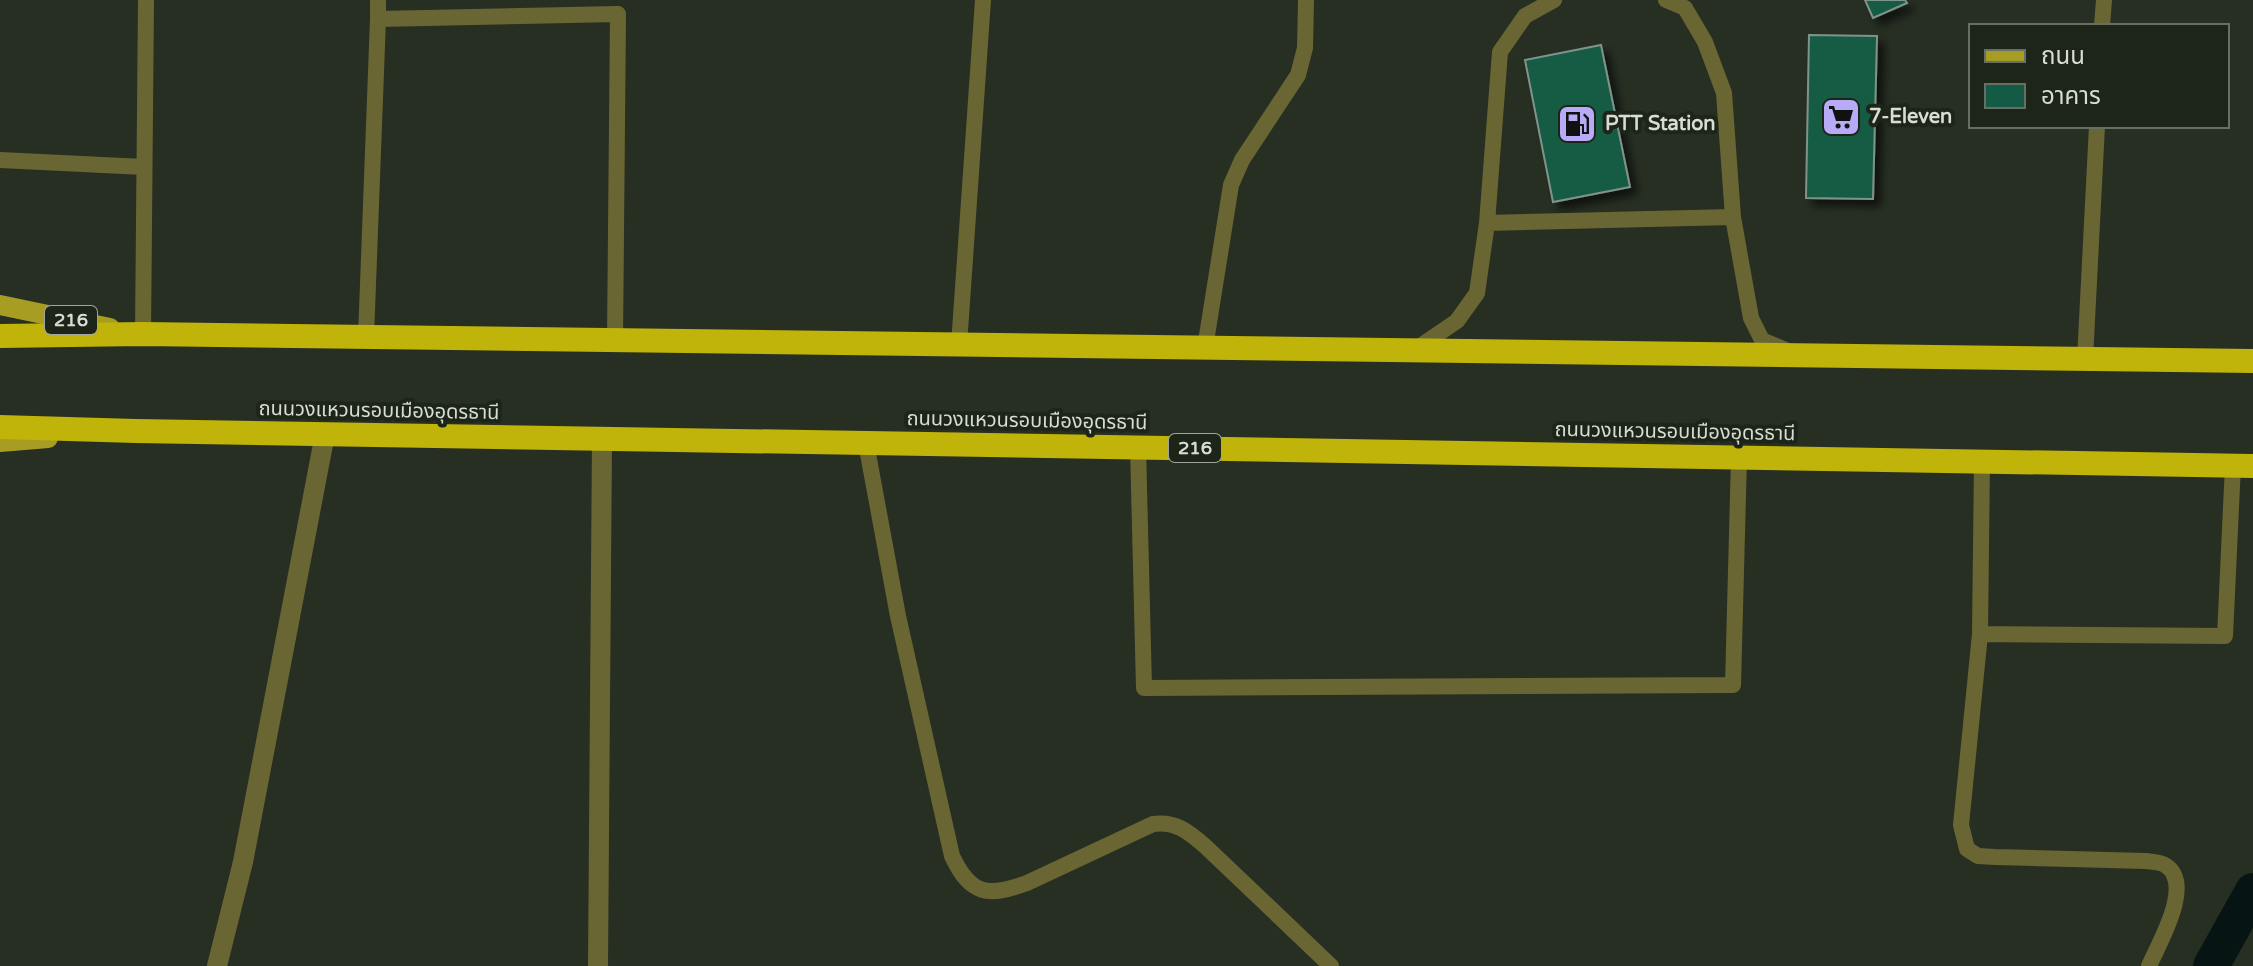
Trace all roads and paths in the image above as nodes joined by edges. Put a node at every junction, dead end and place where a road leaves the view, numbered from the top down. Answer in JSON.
{"nodes":[{"id":1,"x":146,"y":0,"type":"edge"},
{"id":2,"x":378,"y":0,"type":"edge"},
{"id":3,"x":983,"y":0,"type":"edge"},
{"id":4,"x":1306,"y":0,"type":"edge"},
{"id":5,"x":1554,"y":0,"type":"edge"},
{"id":6,"x":1666,"y":0,"type":"edge"},
{"id":7,"x":2104,"y":0,"type":"edge"},
{"id":8,"x":378,"y":19,"type":"junction"},
{"id":9,"x":2102,"y":24,"type":"edge"},
{"id":10,"x":2097,"y":128,"type":"edge"},
{"id":11,"x":0,"y":160,"type":"edge"},
{"id":12,"x":144,"y":167,"type":"junction"},
{"id":13,"x":1733,"y":217,"type":"junction"},
{"id":14,"x":1487,"y":223,"type":"junction"},
{"id":15,"x":0,"y":305,"type":"edge"},
{"id":16,"x":143,"y":334,"type":"junction"},
{"id":17,"x":0,"y":336,"type":"edge"},
{"id":18,"x":366,"y":337,"type":"junction"},
{"id":19,"x":615,"y":341,"type":"junction"},
{"id":20,"x":959,"y":345,"type":"junction"},
{"id":21,"x":1205,"y":348,"type":"junction"},
{"id":22,"x":1414,"y":350,"type":"junction"},
{"id":23,"x":1797,"y":355,"type":"junction"},
{"id":24,"x":2085,"y":359,"type":"junction"},
{"id":25,"x":2253,"y":361,"type":"edge"},
{"id":26,"x":0,"y":427,"type":"edge"},
{"id":27,"x":136,"y":431,"type":"junction"},
{"id":28,"x":325,"y":434,"type":"junction"},
{"id":29,"x":602,"y":438,"type":"junction"},
{"id":30,"x":0,"y":442,"type":"edge"},
{"id":31,"x":866,"y":443,"type":"junction"},
{"id":32,"x":1138,"y":447,"type":"junction"},
{"id":33,"x":1739,"y":457,"type":"junction"},
{"id":34,"x":1982,"y":461,"type":"junction"},
{"id":35,"x":2243,"y":466,"type":"edge"},
{"id":36,"x":1980,"y":634,"type":"junction"},
{"id":37,"x":217,"y":966,"type":"edge"},
{"id":38,"x":598,"y":966,"type":"edge"},
{"id":39,"x":1331,"y":966,"type":"edge"},
{"id":40,"x":2149,"y":966,"type":"edge"}],
"edges":[{"from":1,"to":12,"type":"lane"},
{"from":2,"to":8,"type":"lane"},
{"from":3,"to":20,"type":"lane"},
{"from":4,"to":21,"type":"lane"},
{"from":5,"to":14,"type":"lane"},
{"from":6,"to":13,"type":"lane"},
{"from":7,"to":9,"type":"lane"},
{"from":8,"to":18,"type":"lane"},
{"from":8,"to":19,"type":"lane"},
{"from":10,"to":24,"type":"lane"},
{"from":11,"to":12,"type":"lane"},
{"from":12,"to":16,"type":"lane"},
{"from":13,"to":14,"type":"lane"},
{"from":13,"to":23,"type":"lane"},
{"from":14,"to":22,"type":"lane"},
{"from":15,"to":16,"type":"main road","number":"216"},
{"from":16,"to":17,"type":"highway","number":"216"},
{"from":16,"to":18,"type":"highway","number":"216"},
{"from":18,"to":19,"type":"highway","number":"216"},
{"from":19,"to":20,"type":"highway","number":"216"},
{"from":20,"to":21,"type":"highway","number":"216"},
{"from":21,"to":22,"type":"highway","number":"216"},
{"from":22,"to":23,"type":"highway","number":"216"},
{"from":23,"to":24,"type":"highway","number":"216"},
{"from":24,"to":25,"type":"highway","number":"216"},
{"from":26,"to":27,"type":"highway","name":"ถนนวงแหวนรอบเมืองอุดรธานี","number":"216"},
{"from":27,"to":28,"type":"highway","name":"ถนนวงแหวนรอบเมืองอุดรธานี","number":"216"},
{"from":27,"to":30,"type":"main road","name":"ถนนวงแหวนรอบเมืองอุดรธานี","number":"216"},
{"from":28,"to":29,"type":"highway","name":"ถนนวงแหวนรอบเมืองอุดรธานี","number":"216"},
{"from":28,"to":37,"type":"street"},
{"from":29,"to":31,"type":"highway","name":"ถนนวงแหวนรอบเมืองอุดรธานี","number":"216"},
{"from":29,"to":38,"type":"street"},
{"from":31,"to":32,"type":"highway","name":"ถนนวงแหวนรอบเมืองอุดรธานี","number":"216"},
{"from":31,"to":39,"type":"lane"},
{"from":32,"to":33,"type":"highway","name":"ถนนวงแหวนรอบเมืองอุดรธานี","number":"216"},
{"from":32,"to":33,"type":"lane"},
{"from":33,"to":34,"type":"highway","name":"ถนนวงแหวนรอบเมืองอุดรธานี","number":"216"},
{"from":34,"to":35,"type":"highway","name":"ถนนวงแหวนรอบเมืองอุดรธานี","number":"216"},
{"from":34,"to":36,"type":"lane"},
{"from":35,"to":36,"type":"lane"},
{"from":36,"to":40,"type":"lane"}]}
